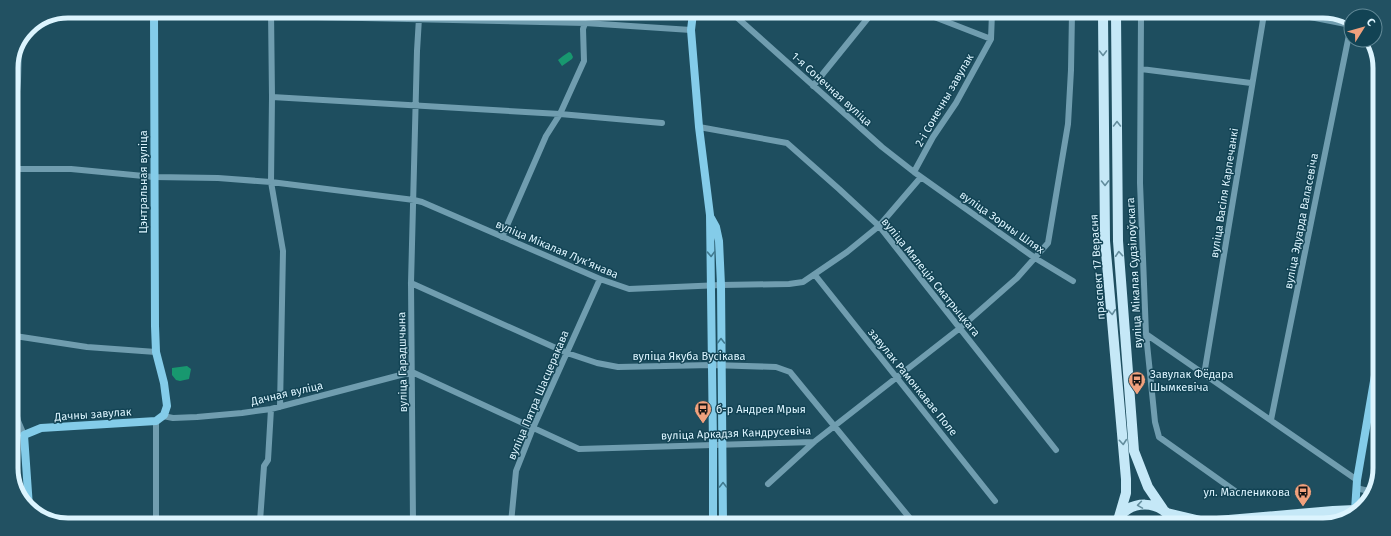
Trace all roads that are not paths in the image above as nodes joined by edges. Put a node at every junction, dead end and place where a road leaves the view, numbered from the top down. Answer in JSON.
{"nodes":[{"id":1,"x":154,"y":18,"type":"edge"},
{"id":2,"x":271,"y":18,"type":"edge"},
{"id":3,"x":422,"y":18,"type":"edge"},
{"id":4,"x":469,"y":18,"type":"edge"},
{"id":5,"x":692,"y":18,"type":"edge"},
{"id":6,"x":738,"y":18,"type":"edge"},
{"id":7,"x":868,"y":18,"type":"edge"},
{"id":8,"x":937,"y":18,"type":"edge"},
{"id":9,"x":992,"y":18,"type":"edge"},
{"id":10,"x":1072,"y":18,"type":"edge"},
{"id":11,"x":1103,"y":18,"type":"edge"},
{"id":12,"x":1116,"y":18,"type":"edge"},
{"id":13,"x":1141,"y":18,"type":"edge"},
{"id":14,"x":1263,"y":18,"type":"edge"},
{"id":15,"x":1315,"y":18,"type":"edge"},
{"id":16,"x":585,"y":23,"type":"junction"},
{"id":17,"x":1343,"y":23,"type":"edge"},
{"id":18,"x":691,"y":30,"type":"junction"},
{"id":19,"x":991,"y":39,"type":"junction"},
{"id":20,"x":1346,"y":48,"type":"edge"},
{"id":21,"x":1141,"y":68,"type":"junction"},
{"id":22,"x":1251,"y":83,"type":"junction"},
{"id":23,"x":813,"y":86,"type":"junction"},
{"id":24,"x":272,"y":97,"type":"junction"},
{"id":25,"x":415,"y":106,"type":"junction"},
{"id":26,"x":560,"y":114,"type":"junction"},
{"id":27,"x":662,"y":123,"type":"dead end"},
{"id":28,"x":699,"y":127,"type":"junction"},
{"id":29,"x":18,"y":169,"type":"edge"},
{"id":30,"x":914,"y":172,"type":"junction"},
{"id":31,"x":154,"y":177,"type":"junction"},
{"id":32,"x":921,"y":177,"type":"junction"},
{"id":33,"x":270,"y":182,"type":"junction"},
{"id":34,"x":414,"y":200,"type":"junction"},
{"id":35,"x":710,"y":215,"type":"junction"},
{"id":36,"x":879,"y":226,"type":"junction"},
{"id":37,"x":502,"y":237,"type":"junction"},
{"id":38,"x":1035,"y":258,"type":"junction"},
{"id":39,"x":815,"y":275,"type":"junction"},
{"id":40,"x":600,"y":279,"type":"junction"},
{"id":41,"x":1073,"y":281,"type":"dead end"},
{"id":42,"x":411,"y":283,"type":"junction"},
{"id":43,"x":712,"y":285,"type":"junction"},
{"id":44,"x":721,"y":285,"type":"junction"},
{"id":45,"x":960,"y":328,"type":"junction"},
{"id":46,"x":1146,"y":334,"type":"junction"},
{"id":47,"x":18,"y":336,"type":"edge"},
{"id":48,"x":156,"y":352,"type":"junction"},
{"id":49,"x":567,"y":353,"type":"junction"},
{"id":50,"x":712,"y":365,"type":"junction"},
{"id":51,"x":721,"y":365,"type":"junction"},
{"id":52,"x":412,"y":372,"type":"junction"},
{"id":53,"x":1204,"y":375,"type":"junction"},
{"id":54,"x":897,"y":377,"type":"junction"},
{"id":55,"x":280,"y":407,"type":"junction"},
{"id":56,"x":1373,"y":408,"type":"edge"},
{"id":57,"x":271,"y":409,"type":"junction"},
{"id":58,"x":164,"y":416,"type":"junction"},
{"id":59,"x":1271,"y":420,"type":"junction"},
{"id":60,"x":18,"y":421,"type":"edge"},
{"id":61,"x":156,"y":421,"type":"junction"},
{"id":62,"x":835,"y":426,"type":"junction"},
{"id":63,"x":533,"y":428,"type":"junction"},
{"id":64,"x":24,"y":435,"type":"junction"},
{"id":65,"x":814,"y":442,"type":"junction"},
{"id":66,"x":714,"y":444,"type":"junction"},
{"id":67,"x":722,"y":444,"type":"junction"},
{"id":68,"x":1056,"y":450,"type":"dead end"},
{"id":69,"x":768,"y":484,"type":"dead end"},
{"id":70,"x":1357,"y":484,"type":"junction"},
{"id":71,"x":1368,"y":490,"type":"edge"},
{"id":72,"x":1234,"y":491,"type":"dead end"},
{"id":73,"x":28,"y":498,"type":"edge"},
{"id":74,"x":995,"y":501,"type":"dead end"},
{"id":75,"x":1356,"y":505,"type":"edge"},
{"id":76,"x":1165,"y":511,"type":"junction"},
{"id":77,"x":1347,"y":512,"type":"edge"},
{"id":78,"x":156,"y":518,"type":"edge"},
{"id":79,"x":260,"y":518,"type":"edge"},
{"id":80,"x":413,"y":518,"type":"edge"},
{"id":81,"x":511,"y":518,"type":"edge"},
{"id":82,"x":713,"y":518,"type":"edge"},
{"id":83,"x":723,"y":518,"type":"edge"},
{"id":84,"x":910,"y":518,"type":"edge"},
{"id":85,"x":1117,"y":518,"type":"edge"},
{"id":86,"x":1120,"y":518,"type":"edge"},
{"id":87,"x":1170,"y":518,"type":"edge"},
{"id":88,"x":1190,"y":518,"type":"edge"},
{"id":89,"x":1252,"y":518,"type":"edge"}],
"edges":[{"from":1,"to":31,"type":"main road","name":"Цэнтральная вуліца"},
{"from":2,"to":24,"type":"street"},
{"from":3,"to":25,"type":"street"},
{"from":4,"to":16,"type":"street"},
{"from":5,"to":18,"type":"main road"},
{"from":6,"to":23,"type":"street","name":"1-я Сонечная вуліца"},
{"from":7,"to":23,"type":"street"},
{"from":8,"to":19,"type":"street"},
{"from":9,"to":19,"type":"street"},
{"from":10,"to":38,"type":"street"},
{"from":11,"to":85,"type":"main road","name":"праспект 17 Верасня","one_way":true},
{"from":76,"to":12,"type":"main road","name":"праспект 17 Верасня","one_way":true},
{"from":13,"to":21,"type":"street","name":"вуліца Мікалая Судзілоўскага"},
{"from":14,"to":22,"type":"street","name":"вуліца Васіля Карпечанкі"},
{"from":15,"to":17,"type":"street"},
{"from":16,"to":18,"type":"street"},
{"from":16,"to":26,"type":"street"},
{"from":18,"to":28,"type":"main road"},
{"from":19,"to":30,"type":"street","name":"2-і Сонечны завулак"},
{"from":20,"to":59,"type":"street","name":"вуліца Эдуарда Валасевіча"},
{"from":21,"to":22,"type":"street"},
{"from":21,"to":46,"type":"street","name":"вуліца Мікалая Судзілоўскага"},
{"from":22,"to":53,"type":"street","name":"вуліца Васіля Карпечанкі"},
{"from":23,"to":30,"type":"street","name":"1-я Сонечная вуліца"},
{"from":24,"to":25,"type":"street"},
{"from":24,"to":33,"type":"street"},
{"from":25,"to":26,"type":"street"},
{"from":25,"to":34,"type":"street"},
{"from":26,"to":27,"type":"street"},
{"from":26,"to":37,"type":"street"},
{"from":28,"to":35,"type":"main road"},
{"from":28,"to":36,"type":"street","name":"вуліца Мялеція Сматрыцкага"},
{"from":29,"to":31,"type":"street","name":"вуліца Мікалая Лукʼянава"},
{"from":30,"to":32,"type":"street","name":"1-я Сонечная вуліца"},
{"from":31,"to":33,"type":"street","name":"вуліца Мікалая Лукʼянава"},
{"from":31,"to":48,"type":"main road","name":"Цэнтральная вуліца"},
{"from":32,"to":36,"type":"street","name":"вуліца Мікалая Лукʼянава"},
{"from":32,"to":38,"type":"street","name":"вуліца Зорны Шлях"},
{"from":33,"to":34,"type":"street","name":"вуліца Мікалая Лукʼянава"},
{"from":33,"to":55,"type":"street"},
{"from":34,"to":37,"type":"street","name":"вуліца Мікалая Лукʼянава"},
{"from":34,"to":42,"type":"street","name":"вуліца Гарадшчына"},
{"from":35,"to":43,"type":"main road","one_way":true},
{"from":35,"to":44,"type":"main road"},
{"from":36,"to":39,"type":"street","name":"вуліца Мікалая Лукʼянава"},
{"from":36,"to":45,"type":"street","name":"вуліца Мялеція Сматрыцкага"},
{"from":37,"to":40,"type":"street","name":"вуліца Мікалая Лукʼянава"},
{"from":38,"to":41,"type":"street","name":"вуліца Зорны Шлях"},
{"from":38,"to":45,"type":"street","name":"вуліца Аркадзя Кандрусевіча"},
{"from":39,"to":44,"type":"street","name":"вуліца Мікалая Лукʼянава"},
{"from":39,"to":54,"type":"street","name":"завулак Рамонкавае Поле"},
{"from":40,"to":43,"type":"street","name":"вуліца Мікалая Лукʼянава"},
{"from":40,"to":49,"type":"street","name":"вуліца Пятра Шасцеракава"},
{"from":42,"to":49,"type":"street","name":"вуліца Якуба Вусікава"},
{"from":42,"to":52,"type":"street","name":"вуліца Гарадшчына"},
{"from":43,"to":44,"type":"street","name":"вуліца Мікалая Лукʼянава"},
{"from":43,"to":50,"type":"main road"},
{"from":51,"to":44,"type":"main road","one_way":true},
{"from":45,"to":54,"type":"street","name":"вуліца Аркадзя Кандрусевіча"},
{"from":45,"to":68,"type":"street","name":"вуліца Мялеція Сматрыцкага"},
{"from":46,"to":53,"type":"street"},
{"from":46,"to":72,"type":"street","name":"вуліца Мікалая Судзілоўскага"},
{"from":47,"to":48,"type":"street"},
{"from":48,"to":58,"type":"main road","name":"Цэнтральная вуліца"},
{"from":49,"to":50,"type":"street","name":"вуліца Якуба Вусікава"},
{"from":49,"to":63,"type":"street","name":"вуліца Пятра Шасцеракава"},
{"from":50,"to":51,"type":"street","name":"вуліца Якуба Вусікава"},
{"from":50,"to":66,"type":"main road"},
{"from":51,"to":62,"type":"street","name":"вуліца Якуба Вусікава"},
{"from":51,"to":67,"type":"main road"},
{"from":52,"to":55,"type":"street","name":"Дачная вуліца"},
{"from":52,"to":63,"type":"street","name":"вуліца Аркадзя Кандрусевіча"},
{"from":52,"to":80,"type":"street","name":"вуліца Гарадшчына"},
{"from":53,"to":59,"type":"street"},
{"from":54,"to":62,"type":"street","name":"вуліца Аркадзя Кандрусевіча"},
{"from":54,"to":74,"type":"street","name":"завулак Рамонкавае Поле"},
{"from":55,"to":57,"type":"street","name":"Дачная вуліца"},
{"from":56,"to":70,"type":"main road"},
{"from":57,"to":58,"type":"street","name":"Дачная вуліца"},
{"from":57,"to":79,"type":"street"},
{"from":58,"to":61,"type":"main road","name":"Дачны завулак"},
{"from":59,"to":70,"type":"street"},
{"from":60,"to":64,"type":"street"},
{"from":61,"to":64,"type":"main road","name":"Дачны завулак"},
{"from":61,"to":78,"type":"street"},
{"from":62,"to":65,"type":"street","name":"вуліца Аркадзя Кандрусевіча"},
{"from":62,"to":84,"type":"street","name":"вуліца Якуба Вусікава"},
{"from":63,"to":66,"type":"street","name":"вуліца Аркадзя Кандрусевіча"},
{"from":63,"to":81,"type":"street","name":"вуліца Пятра Шасцеракава"},
{"from":64,"to":73,"type":"main road"},
{"from":65,"to":67,"type":"street","name":"вуліца Аркадзя Кандрусевіча"},
{"from":65,"to":69,"type":"street"},
{"from":66,"to":67,"type":"street","name":"вуліца Аркадзя Кандрусевіча"},
{"from":66,"to":82,"type":"main road"},
{"from":83,"to":67,"type":"main road","one_way":true},
{"from":70,"to":71,"type":"street"},
{"from":70,"to":75,"type":"main road"},
{"from":76,"to":86,"type":"main road","one_way":true},
{"from":76,"to":87,"type":"main road","name":"праспект 17 Верасня"},
{"from":76,"to":88,"type":"main road"},
{"from":77,"to":89,"type":"main road"}]}
